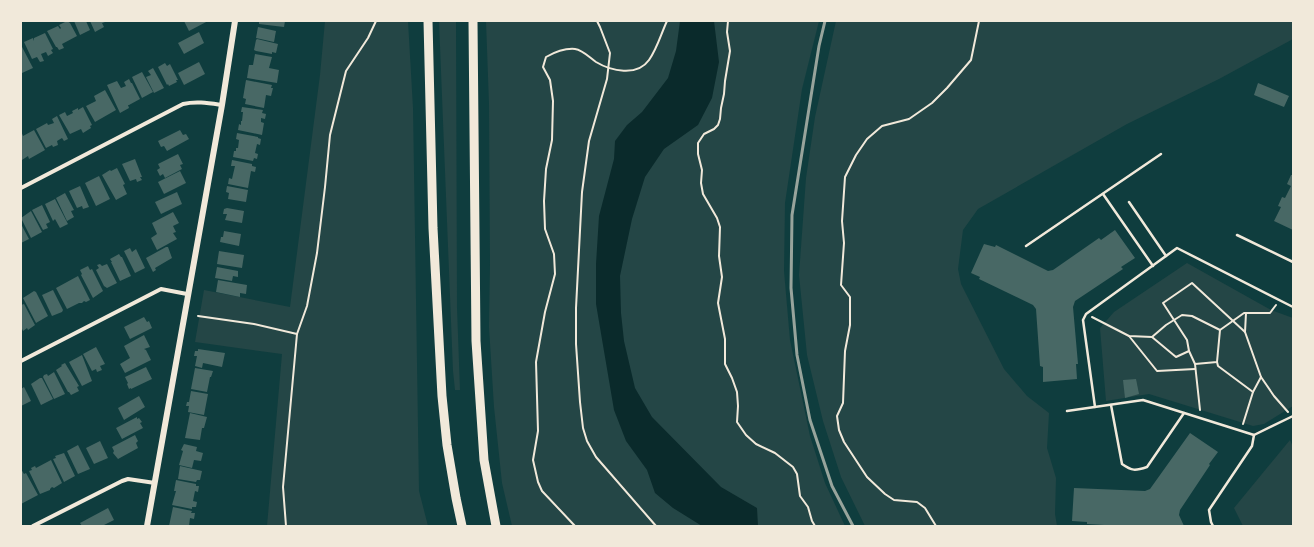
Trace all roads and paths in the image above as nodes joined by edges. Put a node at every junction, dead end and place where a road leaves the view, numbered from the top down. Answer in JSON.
{"nodes":[{"id":1,"x":235,"y":21,"type":"edge"},
{"id":2,"x":376,"y":21,"type":"edge"},
{"id":3,"x":428,"y":21,"type":"edge"},
{"id":4,"x":473,"y":21,"type":"edge"},
{"id":5,"x":597,"y":21,"type":"edge"},
{"id":6,"x":667,"y":21,"type":"edge"},
{"id":7,"x":728,"y":21,"type":"edge"},
{"id":8,"x":979,"y":21,"type":"edge"},
{"id":9,"x":608,"y":68,"type":"junction"},
{"id":10,"x":222,"y":105,"type":"junction"},
{"id":11,"x":1161,"y":154,"type":"dead end"},
{"id":12,"x":21,"y":188,"type":"edge"},
{"id":13,"x":1103,"y":194,"type":"junction"},
{"id":14,"x":1129,"y":202,"type":"dead end"},
{"id":15,"x":1237,"y":235,"type":"dead end"},
{"id":16,"x":1026,"y":246,"type":"dead end"},
{"id":17,"x":1166,"y":256,"type":"junction"},
{"id":18,"x":1293,"y":262,"type":"edge"},
{"id":19,"x":1153,"y":266,"type":"junction"},
{"id":20,"x":187,"y":294,"type":"junction"},
{"id":21,"x":1278,"y":300,"type":"junction"},
{"id":22,"x":1293,"y":307,"type":"edge"},
{"id":23,"x":1246,"y":313,"type":"junction"},
{"id":24,"x":1086,"y":314,"type":"junction"},
{"id":25,"x":198,"y":316,"type":"dead end"},
{"id":26,"x":1174,"y":320,"type":"junction"},
{"id":27,"x":1233,"y":322,"type":"junction"},
{"id":28,"x":1220,"y":330,"type":"junction"},
{"id":29,"x":1245,"y":332,"type":"junction"},
{"id":30,"x":297,"y":334,"type":"junction"},
{"id":31,"x":1128,"y":336,"type":"junction"},
{"id":32,"x":1152,"y":336,"type":"junction"},
{"id":33,"x":1189,"y":351,"type":"junction"},
{"id":34,"x":21,"y":361,"type":"edge"},
{"id":35,"x":1217,"y":362,"type":"junction"},
{"id":36,"x":1195,"y":364,"type":"junction"},
{"id":37,"x":1195,"y":369,"type":"junction"},
{"id":38,"x":1261,"y":378,"type":"junction"},
{"id":39,"x":1253,"y":392,"type":"junction"},
{"id":40,"x":1112,"y":405,"type":"junction"},
{"id":41,"x":1095,"y":407,"type":"junction"},
{"id":42,"x":1067,"y":411,"type":"dead end"},
{"id":43,"x":1184,"y":413,"type":"junction"},
{"id":44,"x":1293,"y":416,"type":"edge"},
{"id":45,"x":1198,"y":418,"type":"junction"},
{"id":46,"x":1241,"y":431,"type":"junction"},
{"id":47,"x":1254,"y":435,"type":"junction"},
{"id":48,"x":155,"y":483,"type":"junction"},
{"id":49,"x":33,"y":526,"type":"edge"},
{"id":50,"x":147,"y":526,"type":"edge"},
{"id":51,"x":286,"y":526,"type":"edge"},
{"id":52,"x":462,"y":526,"type":"edge"},
{"id":53,"x":496,"y":526,"type":"edge"},
{"id":54,"x":574,"y":526,"type":"edge"},
{"id":55,"x":656,"y":526,"type":"edge"},
{"id":56,"x":815,"y":526,"type":"edge"},
{"id":57,"x":936,"y":526,"type":"edge"},
{"id":58,"x":1213,"y":526,"type":"edge"}],
"edges":[{"from":1,"to":10,"type":"street"},
{"from":2,"to":30,"type":"path"},
{"from":3,"to":52,"type":"highway"},
{"from":4,"to":53,"type":"highway"},
{"from":5,"to":9,"type":"path"},
{"from":6,"to":9,"type":"path"},
{"from":7,"to":56,"type":"path"},
{"from":8,"to":57,"type":"path"},
{"from":9,"to":54,"type":"path"},
{"from":9,"to":55,"type":"path"},
{"from":10,"to":12,"type":"street"},
{"from":10,"to":20,"type":"street"},
{"from":11,"to":13,"type":"lane"},
{"from":13,"to":16,"type":"lane"},
{"from":13,"to":19,"type":"lane"},
{"from":14,"to":17,"type":"lane"},
{"from":15,"to":18,"type":"lane"},
{"from":17,"to":19,"type":"lane"},
{"from":17,"to":21,"type":"lane"},
{"from":19,"to":24,"type":"lane"},
{"from":20,"to":34,"type":"street"},
{"from":20,"to":48,"type":"street"},
{"from":21,"to":22,"type":"lane"},
{"from":21,"to":23,"type":"path"},
{"from":23,"to":27,"type":"path"},
{"from":23,"to":29,"type":"path"},
{"from":24,"to":31,"type":"path"},
{"from":24,"to":41,"type":"lane"},
{"from":25,"to":30,"type":"path"},
{"from":26,"to":27,"type":"path"},
{"from":26,"to":28,"type":"path"},
{"from":26,"to":32,"type":"path"},
{"from":26,"to":33,"type":"path"},
{"from":27,"to":28,"type":"path"},
{"from":27,"to":29,"type":"path"},
{"from":28,"to":35,"type":"path"},
{"from":29,"to":38,"type":"path"},
{"from":30,"to":51,"type":"path"},
{"from":31,"to":32,"type":"path"},
{"from":31,"to":37,"type":"path"},
{"from":32,"to":33,"type":"path"},
{"from":33,"to":36,"type":"path"},
{"from":35,"to":36,"type":"path"},
{"from":35,"to":39,"type":"path"},
{"from":36,"to":37,"type":"path"},
{"from":37,"to":45,"type":"path"},
{"from":38,"to":39,"type":"path"},
{"from":38,"to":44,"type":"path"},
{"from":39,"to":46,"type":"path"},
{"from":40,"to":41,"type":"lane"},
{"from":40,"to":43,"type":"lane"},
{"from":40,"to":43,"type":"lane"},
{"from":41,"to":42,"type":"lane"},
{"from":43,"to":45,"type":"lane"},
{"from":44,"to":47,"type":"lane"},
{"from":45,"to":46,"type":"lane"},
{"from":46,"to":47,"type":"lane"},
{"from":47,"to":58,"type":"lane"},
{"from":48,"to":49,"type":"street"},
{"from":48,"to":50,"type":"street"}]}
